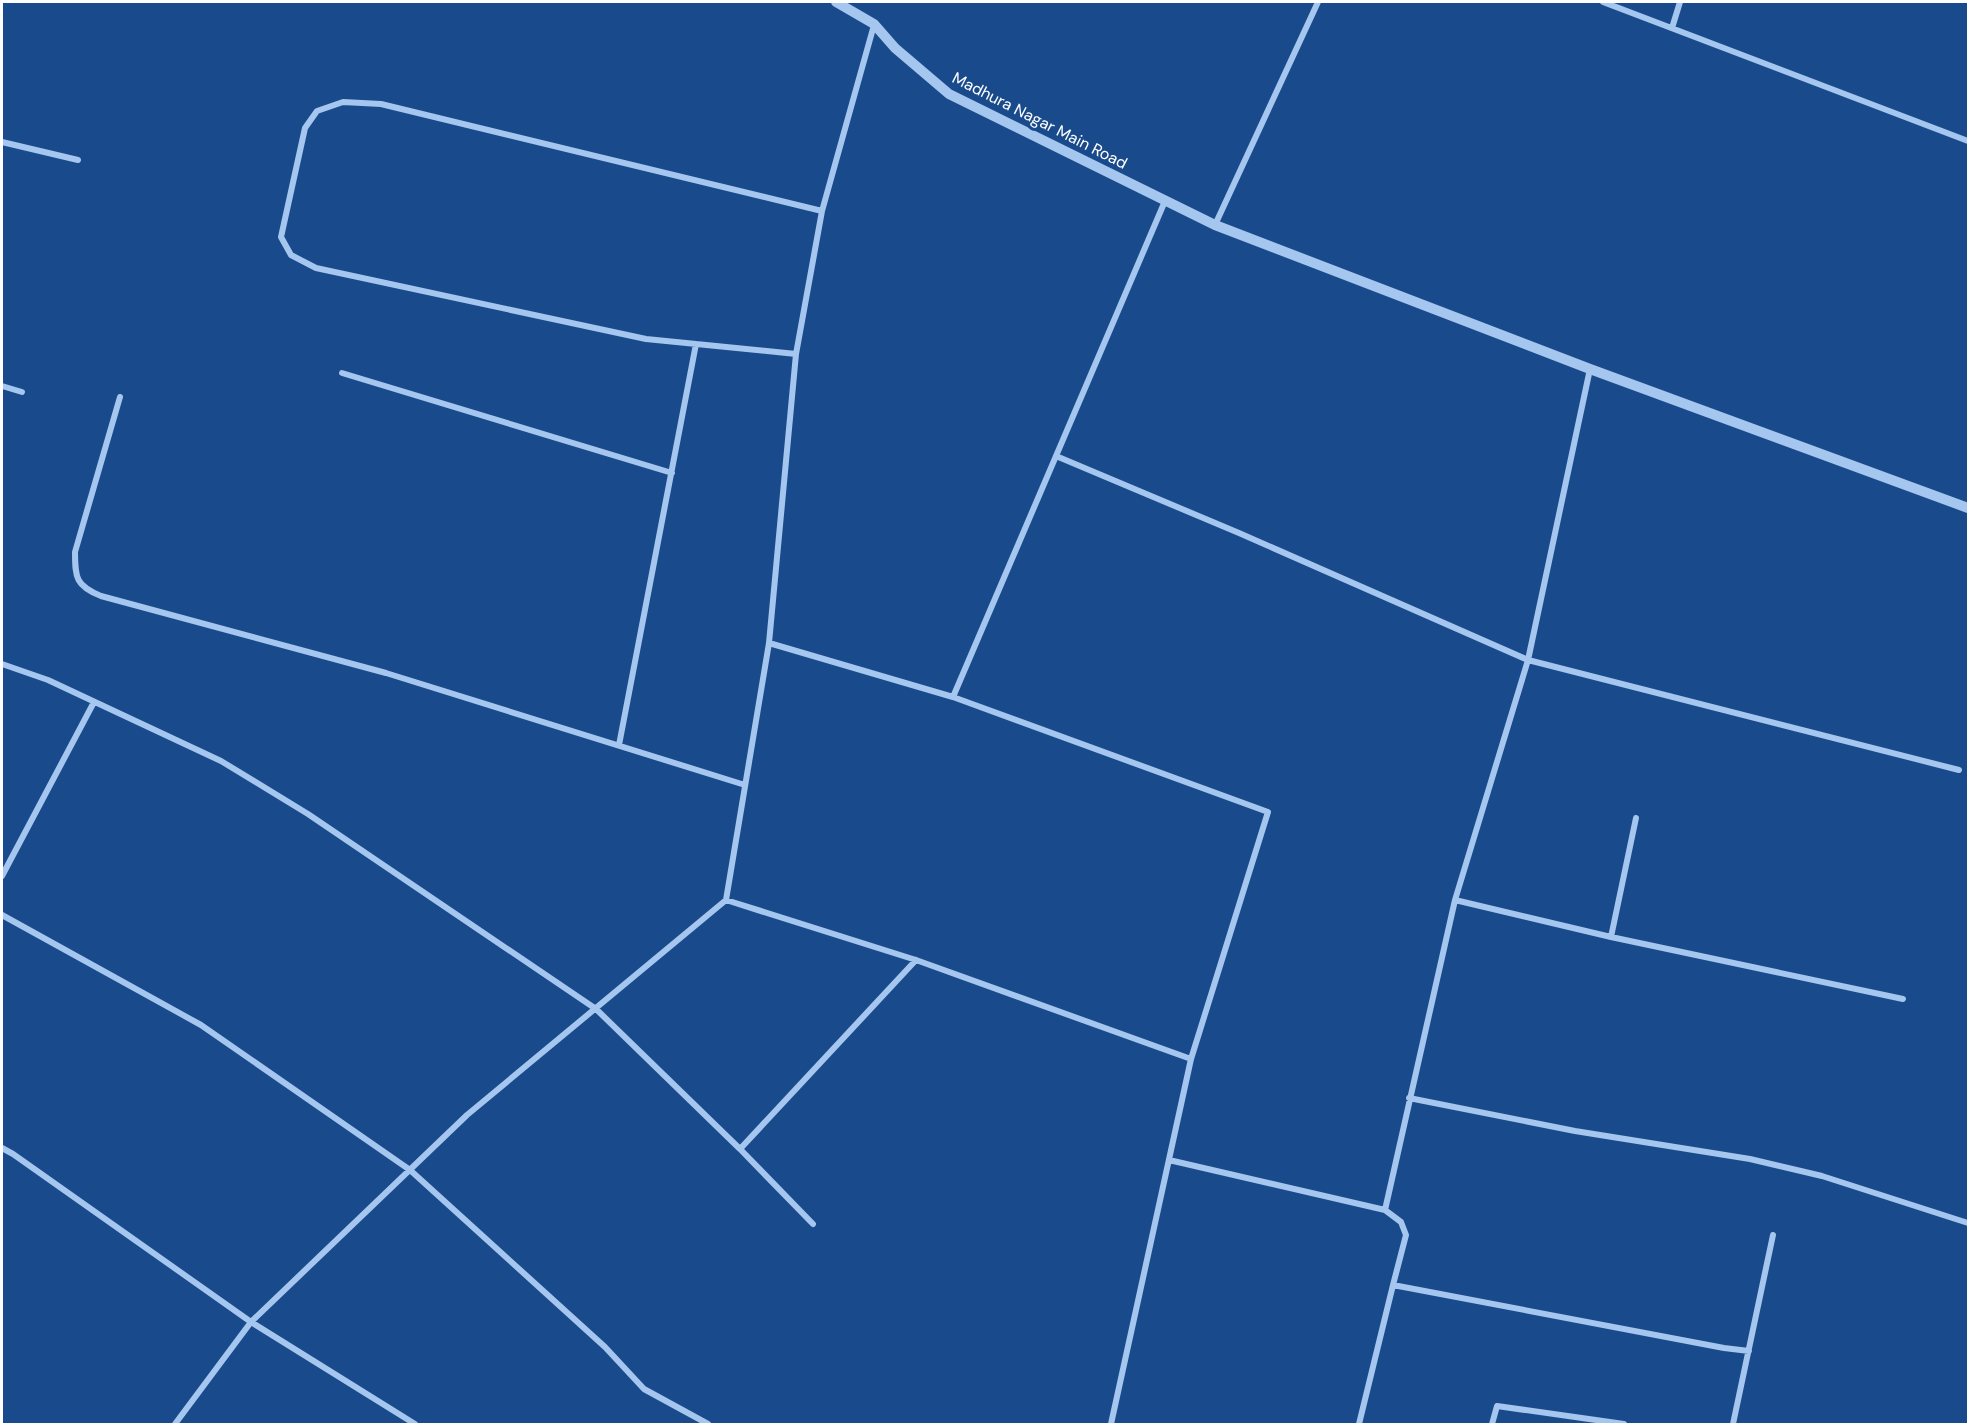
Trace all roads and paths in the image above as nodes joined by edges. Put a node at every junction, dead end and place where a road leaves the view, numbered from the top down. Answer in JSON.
{"nodes":[{"id":1,"x":836,"y":2,"type":"edge"},
{"id":2,"x":1318,"y":2,"type":"edge"},
{"id":3,"x":1603,"y":2,"type":"edge"},
{"id":4,"x":1680,"y":2,"type":"edge"},
{"id":5,"x":874,"y":24,"type":"junction"},
{"id":6,"x":1672,"y":28,"type":"junction"},
{"id":7,"x":1968,"y":141,"type":"edge"},
{"id":8,"x":2,"y":142,"type":"edge"},
{"id":9,"x":78,"y":160,"type":"dead end"},
{"id":10,"x":1165,"y":201,"type":"junction"},
{"id":11,"x":822,"y":211,"type":"junction"},
{"id":12,"x":1215,"y":225,"type":"junction"},
{"id":13,"x":696,"y":344,"type":"junction"},
{"id":14,"x":796,"y":354,"type":"junction"},
{"id":15,"x":1590,"y":369,"type":"junction"},
{"id":16,"x":342,"y":373,"type":"dead end"},
{"id":17,"x":2,"y":386,"type":"edge"},
{"id":18,"x":22,"y":392,"type":"dead end"},
{"id":19,"x":120,"y":397,"type":"dead end"},
{"id":20,"x":1056,"y":456,"type":"junction"},
{"id":21,"x":672,"y":473,"type":"junction"},
{"id":22,"x":1968,"y":508,"type":"edge"},
{"id":23,"x":769,"y":643,"type":"junction"},
{"id":24,"x":1527,"y":660,"type":"junction"},
{"id":25,"x":2,"y":664,"type":"edge"},
{"id":26,"x":953,"y":697,"type":"junction"},
{"id":27,"x":94,"y":702,"type":"junction"},
{"id":28,"x":619,"y":745,"type":"junction"},
{"id":29,"x":1959,"y":770,"type":"dead end"},
{"id":30,"x":746,"y":785,"type":"junction"},
{"id":31,"x":1636,"y":818,"type":"dead end"},
{"id":32,"x":2,"y":876,"type":"edge"},
{"id":33,"x":726,"y":900,"type":"junction"},
{"id":34,"x":1455,"y":900,"type":"junction"},
{"id":35,"x":2,"y":915,"type":"edge"},
{"id":36,"x":1611,"y":937,"type":"junction"},
{"id":37,"x":915,"y":960,"type":"junction"},
{"id":38,"x":1903,"y":999,"type":"dead end"},
{"id":39,"x":596,"y":1009,"type":"junction"},
{"id":40,"x":1191,"y":1059,"type":"junction"},
{"id":41,"x":1408,"y":1098,"type":"junction"},
{"id":42,"x":2,"y":1148,"type":"edge"},
{"id":43,"x":740,"y":1149,"type":"junction"},
{"id":44,"x":1169,"y":1160,"type":"junction"},
{"id":45,"x":410,"y":1170,"type":"junction"},
{"id":46,"x":1385,"y":1210,"type":"junction"},
{"id":47,"x":1968,"y":1223,"type":"edge"},
{"id":48,"x":813,"y":1224,"type":"dead end"},
{"id":49,"x":1773,"y":1235,"type":"dead end"},
{"id":50,"x":1393,"y":1285,"type":"junction"},
{"id":51,"x":251,"y":1322,"type":"junction"},
{"id":52,"x":1749,"y":1351,"type":"junction"},
{"id":53,"x":175,"y":1425,"type":"edge"},
{"id":54,"x":415,"y":1425,"type":"edge"},
{"id":55,"x":708,"y":1425,"type":"edge"},
{"id":56,"x":1111,"y":1425,"type":"edge"},
{"id":57,"x":1359,"y":1425,"type":"edge"},
{"id":58,"x":1492,"y":1425,"type":"edge"},
{"id":59,"x":1624,"y":1425,"type":"edge"},
{"id":60,"x":1733,"y":1425,"type":"edge"}],
"edges":[{"from":1,"to":5,"type":"street","name":"Madhura Nagar Main Road"},
{"from":2,"to":12,"type":"street"},
{"from":3,"to":6,"type":"street"},
{"from":4,"to":6,"type":"street"},
{"from":5,"to":10,"type":"street","name":"Madhura Nagar Main Road"},
{"from":5,"to":11,"type":"street"},
{"from":6,"to":7,"type":"street"},
{"from":8,"to":9,"type":"street"},
{"from":10,"to":12,"type":"street","name":"Madhura Nagar Main Road"},
{"from":10,"to":20,"type":"street"},
{"from":11,"to":13,"type":"street"},
{"from":11,"to":14,"type":"street"},
{"from":12,"to":15,"type":"street","name":"Madhura Nagar Main Road"},
{"from":13,"to":14,"type":"street"},
{"from":13,"to":21,"type":"street"},
{"from":14,"to":23,"type":"street"},
{"from":15,"to":22,"type":"street","name":"Madhura Nagar Main Road"},
{"from":15,"to":24,"type":"street"},
{"from":16,"to":21,"type":"street"},
{"from":17,"to":18,"type":"street"},
{"from":19,"to":28,"type":"street"},
{"from":20,"to":24,"type":"street"},
{"from":20,"to":26,"type":"street"},
{"from":21,"to":28,"type":"street"},
{"from":23,"to":26,"type":"street"},
{"from":23,"to":30,"type":"street"},
{"from":24,"to":29,"type":"street"},
{"from":24,"to":34,"type":"street"},
{"from":25,"to":27,"type":"street"},
{"from":26,"to":40,"type":"street"},
{"from":27,"to":32,"type":"street"},
{"from":27,"to":39,"type":"street"},
{"from":28,"to":30,"type":"street"},
{"from":30,"to":33,"type":"street"},
{"from":31,"to":36,"type":"street"},
{"from":33,"to":37,"type":"street"},
{"from":33,"to":39,"type":"street"},
{"from":34,"to":36,"type":"street"},
{"from":34,"to":41,"type":"street"},
{"from":35,"to":45,"type":"street"},
{"from":36,"to":38,"type":"street"},
{"from":37,"to":40,"type":"street"},
{"from":37,"to":43,"type":"street"},
{"from":39,"to":43,"type":"street"},
{"from":39,"to":45,"type":"street"},
{"from":40,"to":44,"type":"street"},
{"from":41,"to":46,"type":"street"},
{"from":41,"to":47,"type":"street"},
{"from":42,"to":51,"type":"street"},
{"from":43,"to":48,"type":"street"},
{"from":44,"to":46,"type":"street"},
{"from":44,"to":56,"type":"street"},
{"from":45,"to":51,"type":"street"},
{"from":45,"to":55,"type":"street"},
{"from":46,"to":50,"type":"street"},
{"from":49,"to":52,"type":"street"},
{"from":50,"to":52,"type":"street"},
{"from":50,"to":57,"type":"street"},
{"from":51,"to":53,"type":"street"},
{"from":51,"to":54,"type":"street"},
{"from":52,"to":60,"type":"street"},
{"from":58,"to":59,"type":"street"}]}
